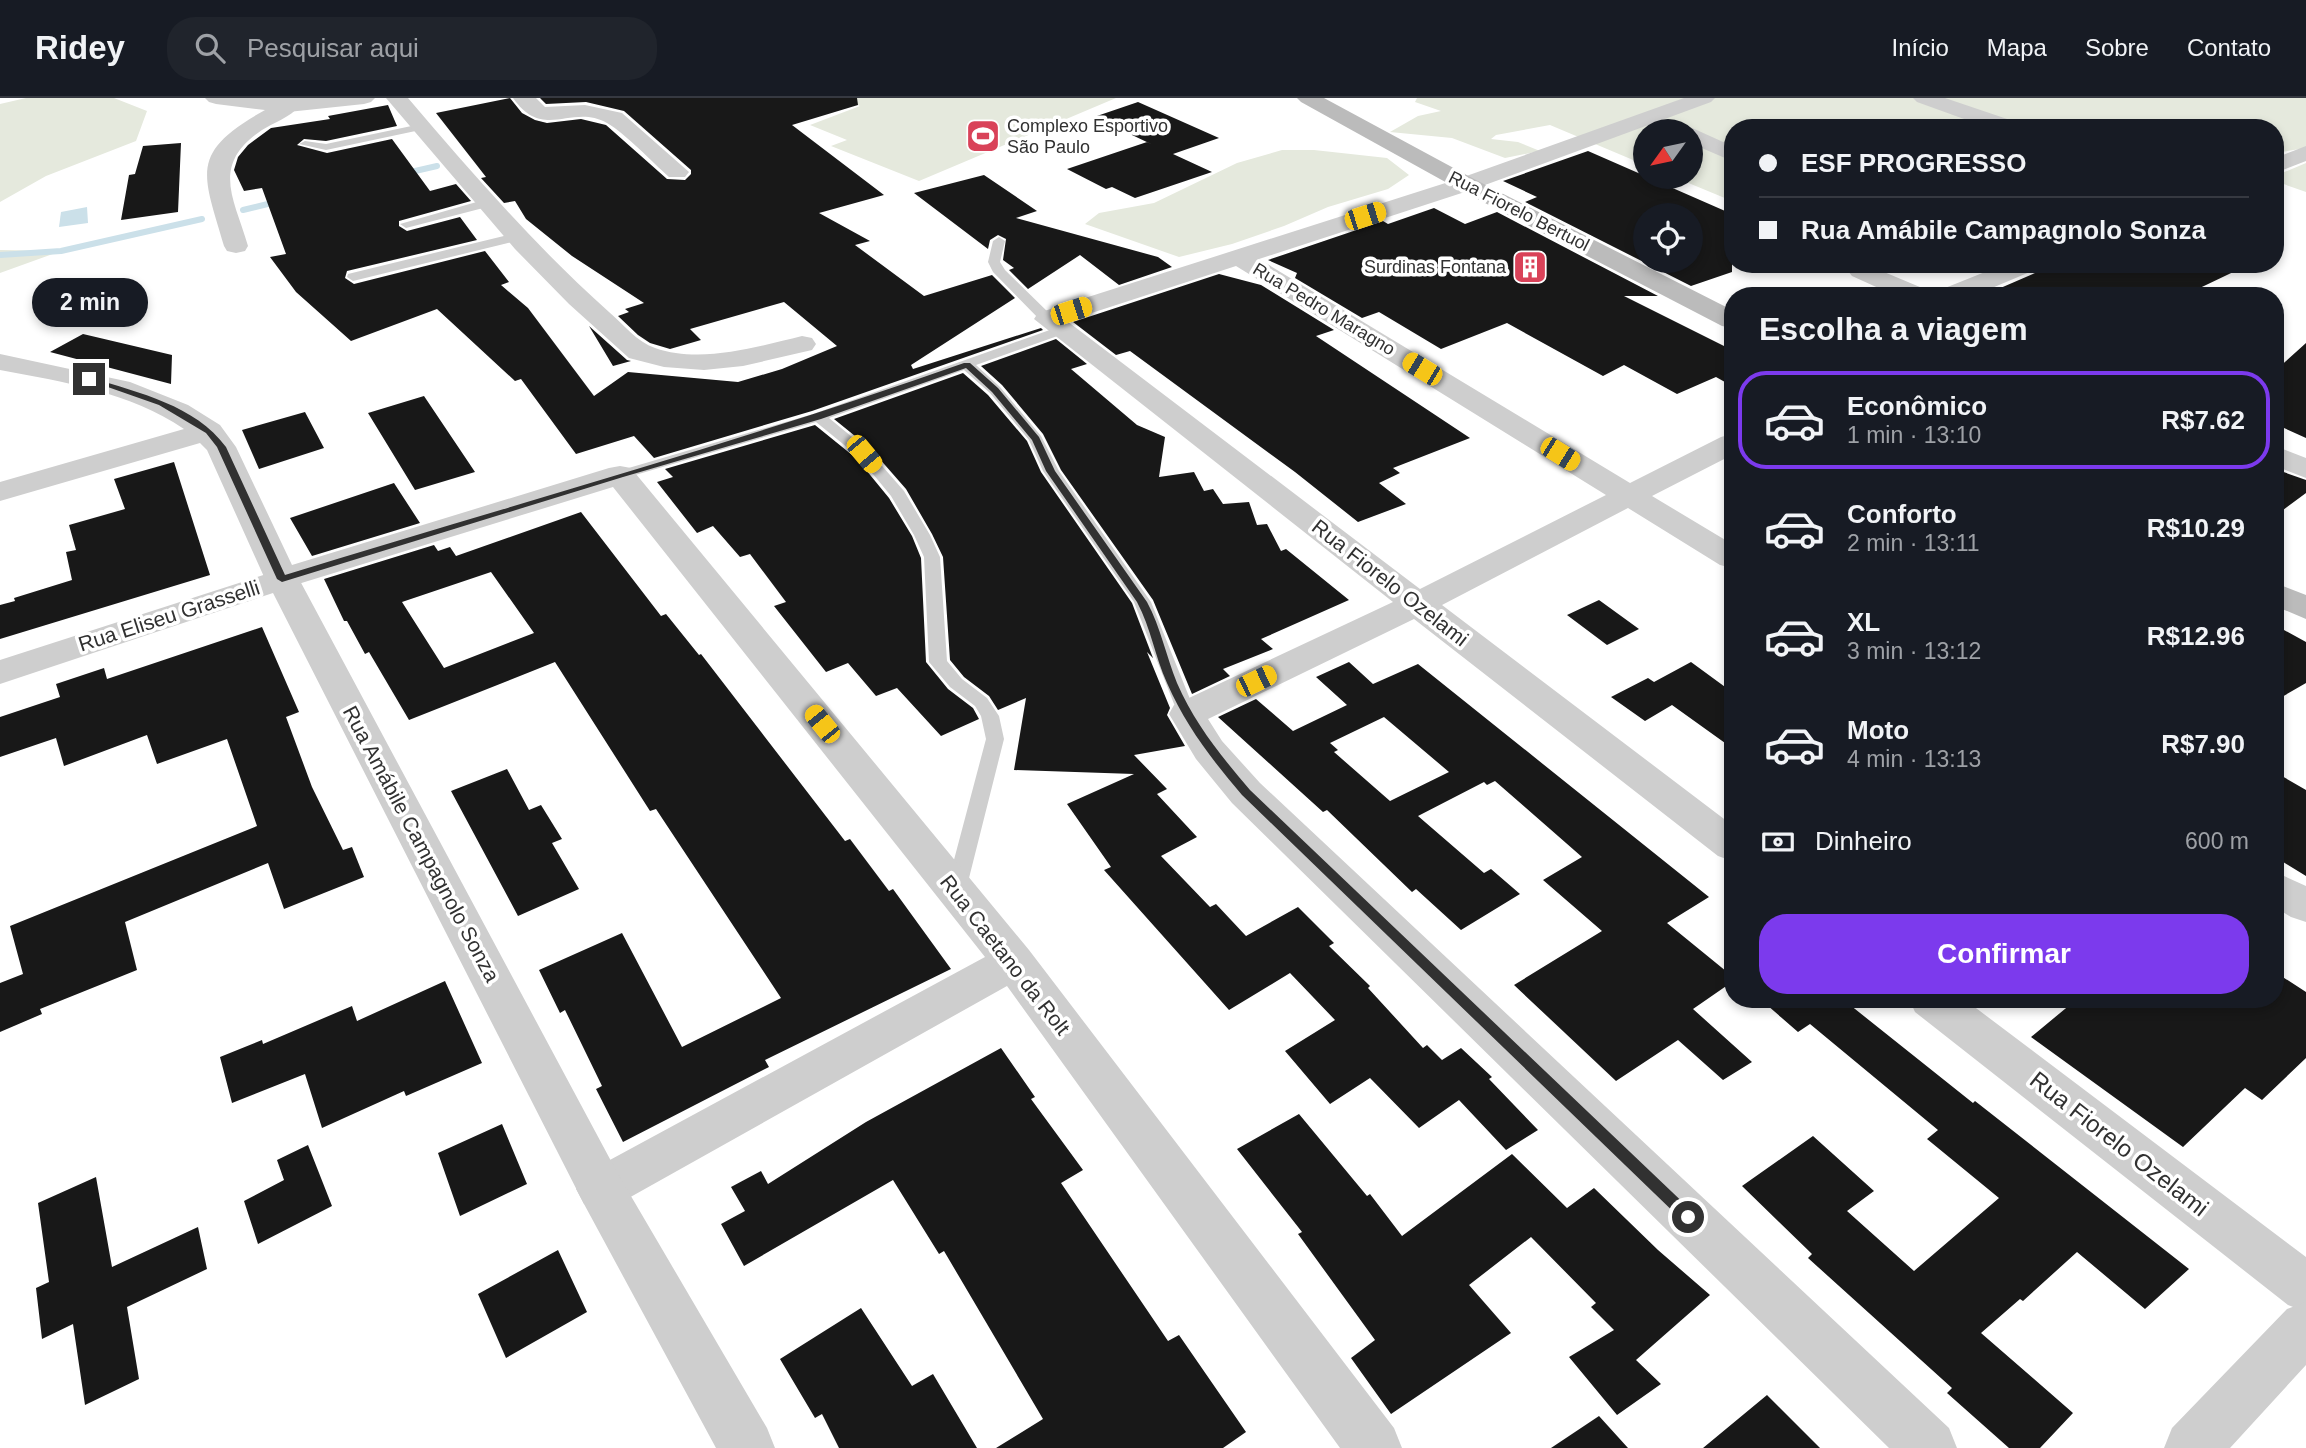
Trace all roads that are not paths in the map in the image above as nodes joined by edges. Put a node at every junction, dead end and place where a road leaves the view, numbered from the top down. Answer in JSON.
{"nodes":[{"id":1,"x":216,"y":98,"type":"edge"},
{"id":2,"x":364,"y":98,"type":"edge"},
{"id":3,"x":397,"y":98,"type":"edge"},
{"id":4,"x":524,"y":98,"type":"edge"},
{"id":5,"x":1308,"y":98,"type":"edge"},
{"id":6,"x":1704,"y":98,"type":"edge"},
{"id":7,"x":1924,"y":98,"type":"edge"},
{"id":8,"x":285,"y":102,"type":"edge"},
{"id":9,"x":1630,"y":104,"type":"dead end"},
{"id":10,"x":1653,"y":118,"type":"junction"},
{"id":11,"x":1986,"y":119,"type":"edge"},
{"id":12,"x":421,"y":127,"type":"junction"},
{"id":13,"x":1703,"y":141,"type":"edge"},
{"id":14,"x":305,"y":144,"type":"dead end"},
{"id":15,"x":327,"y":147,"type":"junction"},
{"id":16,"x":1724,"y":150,"type":"edge"},
{"id":17,"x":2306,"y":153,"type":"edge"},
{"id":18,"x":304,"y":158,"type":"dead end"},
{"id":19,"x":2284,"y":162,"type":"edge"},
{"id":20,"x":677,"y":172,"type":"dead end"},
{"id":21,"x":1466,"y":184,"type":"junction"},
{"id":22,"x":487,"y":203,"type":"junction"},
{"id":23,"x":406,"y":224,"type":"dead end"},
{"id":24,"x":516,"y":237,"type":"junction"},
{"id":25,"x":999,"y":241,"type":"dead end"},
{"id":26,"x":236,"y":246,"type":"dead end"},
{"id":27,"x":1238,"y":257,"type":"junction"},
{"id":28,"x":1866,"y":273,"type":"edge"},
{"id":29,"x":2006,"y":273,"type":"edge"},
{"id":30,"x":353,"y":277,"type":"dead end"},
{"id":31,"x":1897,"y":287,"type":"edge"},
{"id":32,"x":1971,"y":287,"type":"edge"},
{"id":33,"x":1724,"y":316,"type":"edge"},
{"id":34,"x":1054,"y":325,"type":"junction"},
{"id":35,"x":802,"y":344,"type":"dead end"},
{"id":36,"x":0,"y":362,"type":"edge"},
{"id":37,"x":967,"y":365,"type":"junction"},
{"id":38,"x":818,"y":417,"type":"junction"},
{"id":39,"x":209,"y":431,"type":"junction"},
{"id":40,"x":1724,"y":447,"type":"edge"},
{"id":41,"x":2284,"y":459,"type":"edge"},
{"id":42,"x":2306,"y":469,"type":"edge"},
{"id":43,"x":620,"y":475,"type":"junction"},
{"id":44,"x":0,"y":492,"type":"edge"},
{"id":45,"x":1629,"y":496,"type":"junction"},
{"id":46,"x":1724,"y":553,"type":"edge"},
{"id":47,"x":282,"y":579,"type":"junction"},
{"id":48,"x":2284,"y":597,"type":"edge"},
{"id":49,"x":1417,"y":604,"type":"junction"},
{"id":50,"x":2306,"y":608,"type":"edge"},
{"id":51,"x":0,"y":672,"type":"edge"},
{"id":52,"x":1187,"y":714,"type":"junction"},
{"id":53,"x":1724,"y":840,"type":"edge"},
{"id":54,"x":956,"y":890,"type":"junction"},
{"id":55,"x":2284,"y":893,"type":"edge"},
{"id":56,"x":2306,"y":906,"type":"edge"},
{"id":57,"x":1014,"y":962,"type":"junction"},
{"id":58,"x":1943,"y":1008,"type":"edge"},
{"id":59,"x":601,"y":1189,"type":"junction"},
{"id":60,"x":2306,"y":1288,"type":"edge"},
{"id":61,"x":2306,"y":1327,"type":"edge"},
{"id":62,"x":747,"y":1448,"type":"edge"},
{"id":63,"x":1374,"y":1448,"type":"edge"},
{"id":64,"x":1929,"y":1448,"type":"edge"},
{"id":65,"x":2192,"y":1448,"type":"edge"}],
"edges":[{"from":1,"to":8,"type":"street"},
{"from":2,"to":8,"type":"street"},
{"from":3,"to":12,"type":"street"},
{"from":4,"to":20,"type":"street"},
{"from":5,"to":21,"type":"main road","name":"Rua Fiorelo Bertuol"},
{"from":6,"to":10,"type":"street"},
{"from":7,"to":11,"type":"street"},
{"from":8,"to":26,"type":"street"},
{"from":9,"to":10,"type":"street"},
{"from":10,"to":21,"type":"street"},
{"from":12,"to":15,"type":"lane"},
{"from":12,"to":22,"type":"street"},
{"from":13,"to":16,"type":"street"},
{"from":14,"to":15,"type":"lane"},
{"from":15,"to":18,"type":"lane"},
{"from":17,"to":19,"type":"street"},
{"from":21,"to":27,"type":"street"},
{"from":21,"to":33,"type":"main road","name":"Rua Fiorelo Bertuol"},
{"from":22,"to":23,"type":"lane"},
{"from":22,"to":24,"type":"street"},
{"from":24,"to":30,"type":"lane"},
{"from":24,"to":35,"type":"street"},
{"from":25,"to":34,"type":"lane"},
{"from":27,"to":34,"type":"street"},
{"from":27,"to":45,"type":"street","name":"Rua Pedro Maragno"},
{"from":28,"to":31,"type":"street"},
{"from":29,"to":32,"type":"street"},
{"from":34,"to":37,"type":"lane"},
{"from":34,"to":49,"type":"street","name":"Rua Fiorelo Ozelami"},
{"from":36,"to":39,"type":"street","name":"Rua Amábile Campagnolo Sonza"},
{"from":37,"to":38,"type":"lane"},
{"from":37,"to":52,"type":"lane"},
{"from":38,"to":43,"type":"lane"},
{"from":38,"to":54,"type":"lane"},
{"from":39,"to":44,"type":"street"},
{"from":39,"to":47,"type":"street","name":"Rua Amábile Campagnolo Sonza"},
{"from":40,"to":45,"type":"street"},
{"from":41,"to":42,"type":"street"},
{"from":43,"to":47,"type":"street","name":"Rua Eliseu Grasselli"},
{"from":43,"to":54,"type":"street","name":"Rua Caetano da Rolt"},
{"from":45,"to":46,"type":"street","name":"Rua Pedro Maragno"},
{"from":45,"to":49,"type":"street"},
{"from":47,"to":51,"type":"street","name":"Rua Eliseu Grasselli"},
{"from":47,"to":59,"type":"street","name":"Rua Amábile Campagnolo Sonza"},
{"from":48,"to":50,"type":"main road"},
{"from":49,"to":52,"type":"street"},
{"from":49,"to":53,"type":"street","name":"Rua Fiorelo Ozelami"},
{"from":52,"to":64,"type":"street"},
{"from":54,"to":57,"type":"street","name":"Rua Caetano da Rolt"},
{"from":55,"to":56,"type":"street"},
{"from":57,"to":59,"type":"street"},
{"from":57,"to":63,"type":"street","name":"Rua Caetano da Rolt"},
{"from":58,"to":60,"type":"street","name":"Rua Fiorelo Ozelami"},
{"from":59,"to":62,"type":"street","name":"Rua Amábile Campagnolo Sonza"},
{"from":61,"to":65,"type":"street"}]}
